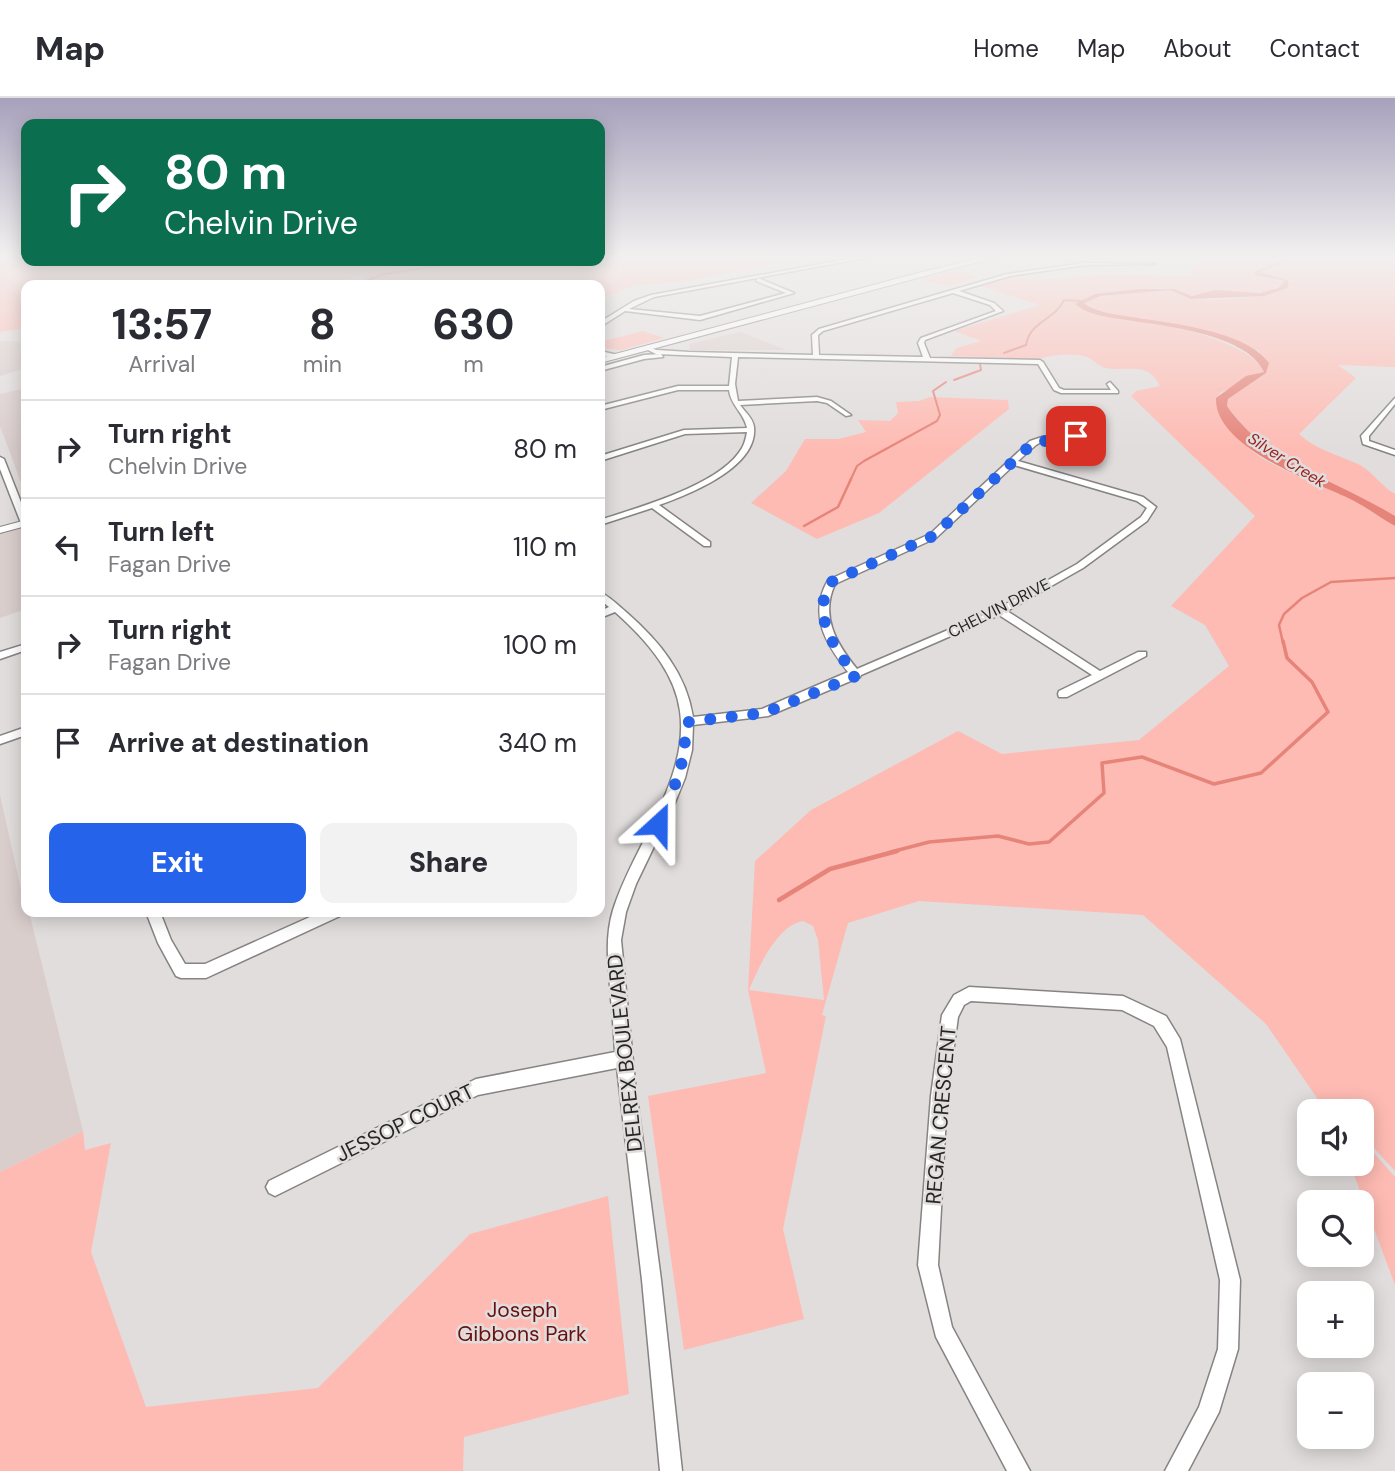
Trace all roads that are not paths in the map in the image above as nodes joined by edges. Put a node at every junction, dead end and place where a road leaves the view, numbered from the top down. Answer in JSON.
{"nodes":[{"id":1,"x":746,"y":321,"type":"edge"},
{"id":2,"x":851,"y":321,"type":"edge"},
{"id":3,"x":972,"y":321,"type":"edge"},
{"id":4,"x":668,"y":342,"type":"junction"},
{"id":5,"x":648,"y":348,"type":"junction"},
{"id":6,"x":605,"y":354,"type":"edge"},
{"id":7,"x":689,"y":354,"type":"junction"},
{"id":8,"x":735,"y":354,"type":"junction"},
{"id":9,"x":616,"y":356,"type":"junction"},
{"id":10,"x":816,"y":356,"type":"junction"},
{"id":11,"x":605,"y":359,"type":"edge"},
{"id":12,"x":927,"y":359,"type":"junction"},
{"id":13,"x":605,"y":368,"type":"edge"},
{"id":14,"x":1110,"y":384,"type":"dead end"},
{"id":15,"x":732,"y":388,"type":"junction"},
{"id":16,"x":1395,"y":400,"type":"edge"},
{"id":17,"x":736,"y":403,"type":"junction"},
{"id":18,"x":605,"y":407,"type":"edge"},
{"id":19,"x":1391,"y":411,"type":"edge"},
{"id":20,"x":848,"y":415,"type":"dead end"},
{"id":21,"x":752,"y":430,"type":"junction"},
{"id":22,"x":1094,"y":437,"type":"dead end"},
{"id":23,"x":1395,"y":453,"type":"edge"},
{"id":24,"x":605,"y":456,"type":"edge"},
{"id":25,"x":0,"y":459,"type":"edge"},
{"id":26,"x":1012,"y":462,"type":"junction"},
{"id":27,"x":652,"y":504,"type":"junction"},
{"id":28,"x":21,"y":509,"type":"edge"},
{"id":29,"x":21,"y":520,"type":"edge"},
{"id":30,"x":21,"y":521,"type":"edge"},
{"id":31,"x":605,"y":521,"type":"edge"},
{"id":32,"x":0,"y":523,"type":"edge"},
{"id":33,"x":0,"y":530,"type":"edge"},
{"id":34,"x":707,"y":544,"type":"dead end"},
{"id":35,"x":605,"y":599,"type":"edge"},
{"id":36,"x":616,"y":608,"type":"junction"},
{"id":37,"x":1000,"y":611,"type":"junction"},
{"id":38,"x":605,"y":613,"type":"edge"},
{"id":39,"x":21,"y":649,"type":"edge"},
{"id":40,"x":1142,"y":654,"type":"dead end"},
{"id":41,"x":0,"y":656,"type":"edge"},
{"id":42,"x":1099,"y":675,"type":"junction"},
{"id":43,"x":856,"y":676,"type":"junction"},
{"id":44,"x":1063,"y":694,"type":"dead end"},
{"id":45,"x":688,"y":722,"type":"junction"},
{"id":46,"x":21,"y":733,"type":"edge"},
{"id":47,"x":0,"y":740,"type":"edge"},
{"id":48,"x":155,"y":917,"type":"edge"},
{"id":49,"x":324,"y":917,"type":"edge"},
{"id":50,"x":623,"y":1059,"type":"junction"},
{"id":51,"x":275,"y":1187,"type":"dead end"},
{"id":52,"x":671,"y":1471,"type":"edge"},
{"id":53,"x":1019,"y":1471,"type":"edge"},
{"id":54,"x":1176,"y":1471,"type":"edge"}],
"edges":[{"from":1,"to":4,"type":"main road"},
{"from":2,"to":10,"type":"street"},
{"from":3,"to":12,"type":"street"},
{"from":4,"to":5,"type":"main road"},
{"from":4,"to":7,"type":"street"},
{"from":5,"to":7,"type":"street"},
{"from":5,"to":9,"type":"main road"},
{"from":6,"to":9,"type":"street"},
{"from":7,"to":8,"type":"street"},
{"from":7,"to":13,"type":"street"},
{"from":8,"to":10,"type":"street"},
{"from":8,"to":15,"type":"street"},
{"from":9,"to":11,"type":"main road"},
{"from":10,"to":12,"type":"street"},
{"from":12,"to":14,"type":"street"},
{"from":15,"to":17,"type":"street"},
{"from":15,"to":18,"type":"street"},
{"from":16,"to":19,"type":"street"},
{"from":17,"to":20,"type":"street"},
{"from":17,"to":21,"type":"street"},
{"from":19,"to":23,"type":"street"},
{"from":21,"to":24,"type":"street"},
{"from":21,"to":27,"type":"street"},
{"from":22,"to":26,"type":"street"},
{"from":25,"to":28,"type":"street"},
{"from":26,"to":37,"type":"street","name":"CHELVIN DRIVE"},
{"from":26,"to":43,"type":"street"},
{"from":27,"to":31,"type":"street"},
{"from":27,"to":34,"type":"street"},
{"from":29,"to":32,"type":"main road"},
{"from":30,"to":33,"type":"main road"},
{"from":35,"to":36,"type":"street","name":"DELREX BOULEVARD"},
{"from":36,"to":38,"type":"street"},
{"from":36,"to":45,"type":"street","name":"DELREX BOULEVARD"},
{"from":37,"to":42,"type":"street"},
{"from":37,"to":43,"type":"street","name":"CHELVIN DRIVE"},
{"from":39,"to":41,"type":"street"},
{"from":40,"to":42,"type":"street"},
{"from":42,"to":44,"type":"street"},
{"from":43,"to":45,"type":"street","name":"CHELVIN DRIVE"},
{"from":45,"to":50,"type":"street","name":"DELREX BOULEVARD"},
{"from":46,"to":47,"type":"street"},
{"from":48,"to":49,"type":"street"},
{"from":50,"to":51,"type":"street","name":"JESSOP COURT"},
{"from":50,"to":52,"type":"street","name":"DELREX BOULEVARD"},
{"from":53,"to":54,"type":"street","name":"REGAN CRESCENT"}]}
